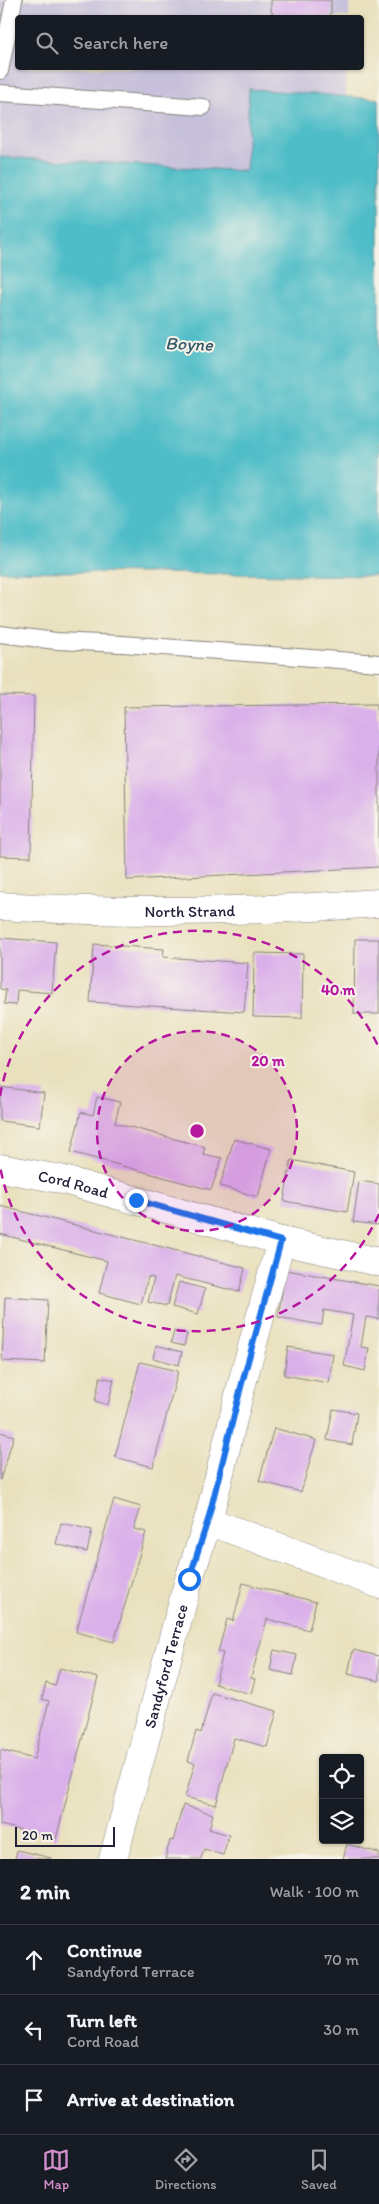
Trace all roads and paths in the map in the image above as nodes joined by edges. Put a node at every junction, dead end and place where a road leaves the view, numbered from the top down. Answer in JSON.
{"nodes":[{"id":1,"x":14,"y":0,"type":"edge"},
{"id":2,"x":0,"y":72,"type":"edge"},
{"id":3,"x":0,"y":93,"type":"edge"},
{"id":4,"x":203,"y":107,"type":"dead end"},
{"id":5,"x":0,"y":634,"type":"edge"},
{"id":6,"x":379,"y":663,"type":"edge"},
{"id":7,"x":379,"y":903,"type":"edge"},
{"id":8,"x":0,"y":906,"type":"edge"},
{"id":9,"x":0,"y":1168,"type":"edge"},
{"id":10,"x":281,"y":1241,"type":"junction"},
{"id":11,"x":379,"y":1262,"type":"edge"},
{"id":12,"x":208,"y":1520,"type":"junction"},
{"id":13,"x":379,"y":1584,"type":"edge"},
{"id":14,"x":113,"y":1859,"type":"edge"}],
"edges":[{"from":1,"to":2,"type":"lane"},
{"from":3,"to":4,"type":"lane"},
{"from":5,"to":6,"type":"lane"},
{"from":7,"to":8,"type":"street","name":"North Strand"},
{"from":9,"to":10,"type":"street","name":"Cord Road"},
{"from":10,"to":11,"type":"street","name":"Cord Road"},
{"from":10,"to":12,"type":"street","name":"Sandyford Terrace"},
{"from":12,"to":13,"type":"street"},
{"from":12,"to":14,"type":"street","name":"Sandyford Terrace"}]}
